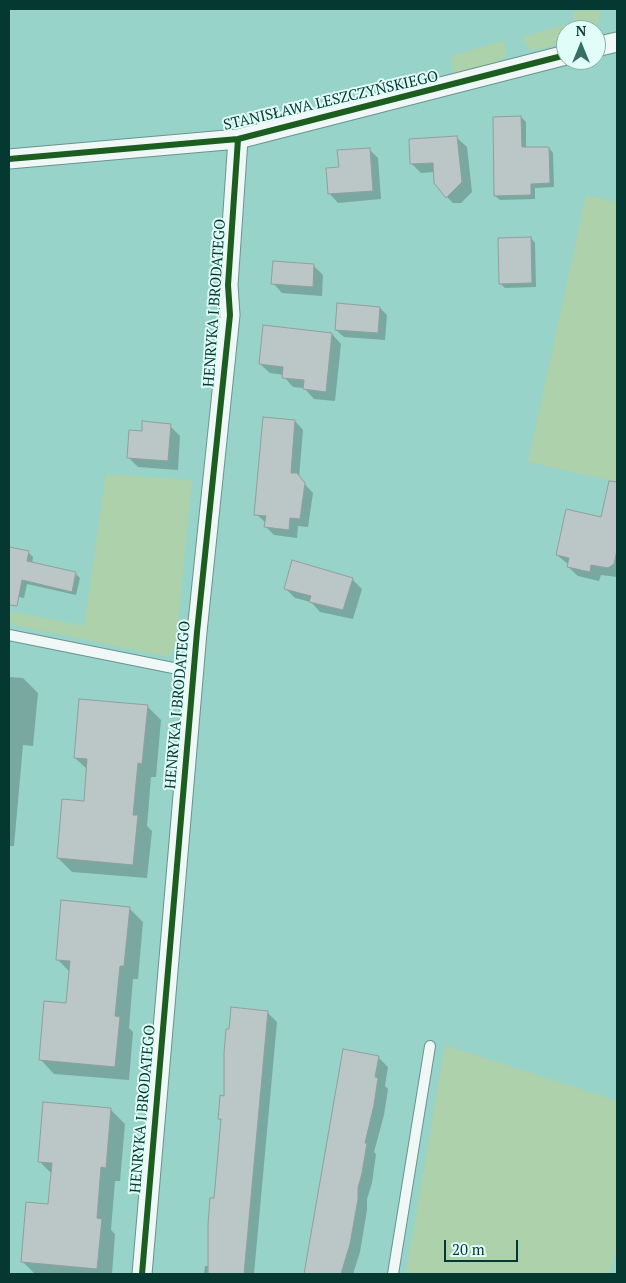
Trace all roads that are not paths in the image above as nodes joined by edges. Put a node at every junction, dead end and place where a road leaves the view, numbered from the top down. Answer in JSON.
{"nodes":[{"id":1,"x":556,"y":58,"type":"edge"},
{"id":2,"x":238,"y":139,"type":"junction"},
{"id":3,"x":9,"y":160,"type":"edge"},
{"id":4,"x":9,"y":635,"type":"edge"},
{"id":5,"x":193,"y":672,"type":"junction"},
{"id":6,"x":430,"y":1046,"type":"dead end"},
{"id":7,"x":142,"y":1274,"type":"edge"},
{"id":8,"x":393,"y":1274,"type":"edge"}],
"edges":[{"from":1,"to":2,"type":"street","name":"STANISŁAWA LESZCZYŃSKIEGO"},
{"from":2,"to":3,"type":"street","name":"STANISŁAWA LESZCZYŃSKIEGO"},
{"from":2,"to":5,"type":"street","name":"HENRYKA I BRODATEGO"},
{"from":4,"to":5,"type":"lane"},
{"from":5,"to":7,"type":"street","name":"HENRYKA I BRODATEGO"},
{"from":6,"to":8,"type":"lane"}]}
